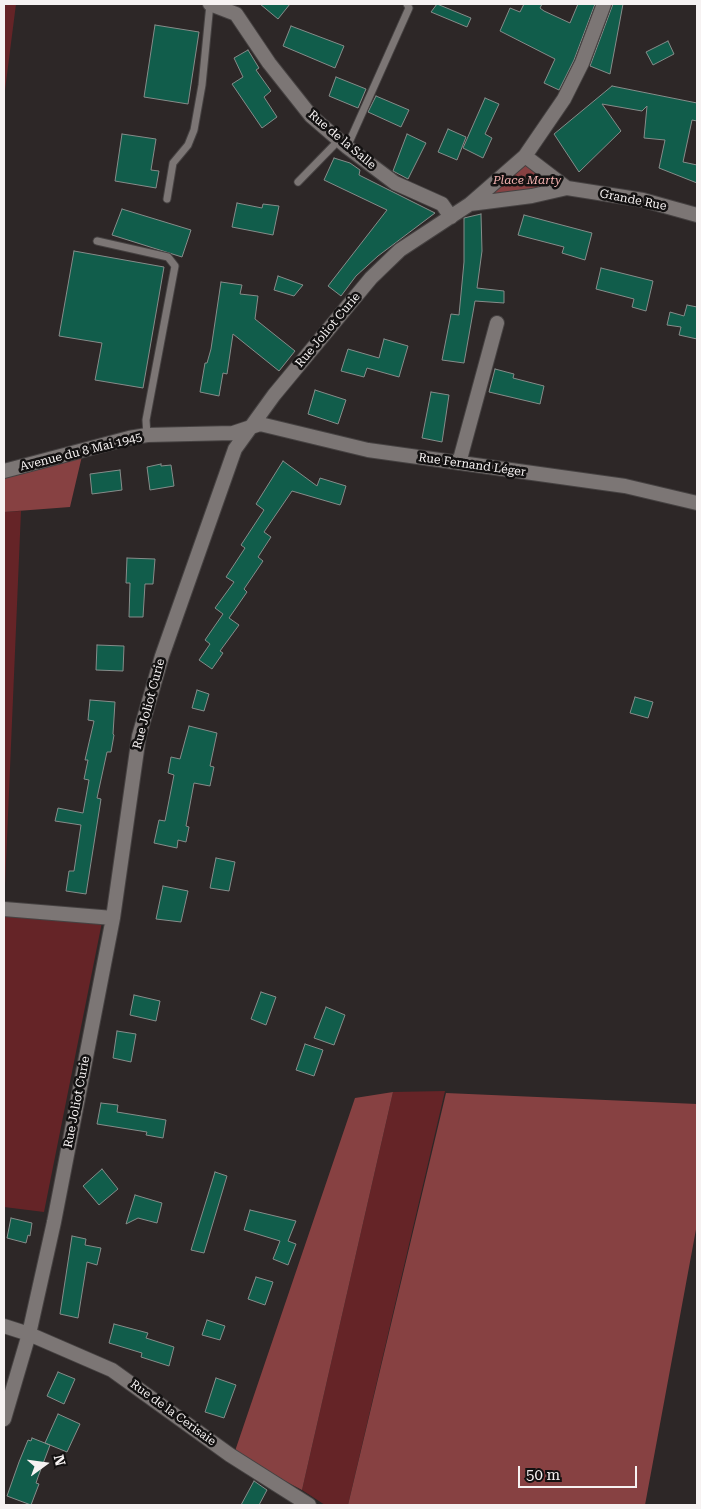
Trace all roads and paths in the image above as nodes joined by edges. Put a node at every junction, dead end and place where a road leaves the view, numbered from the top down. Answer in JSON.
{"nodes":[{"id":1,"x":210,"y":4,"type":"edge"},
{"id":2,"x":407,"y":4,"type":"edge"},
{"id":3,"x":604,"y":4,"type":"edge"},
{"id":4,"x":343,"y":143,"type":"junction"},
{"id":5,"x":526,"y":156,"type":"junction"},
{"id":6,"x":298,"y":182,"type":"dead end"},
{"id":7,"x":567,"y":188,"type":"junction"},
{"id":8,"x":167,"y":199,"type":"dead end"},
{"id":9,"x":470,"y":204,"type":"junction"},
{"id":10,"x":697,"y":215,"type":"edge"},
{"id":11,"x":451,"y":217,"type":"junction"},
{"id":12,"x":97,"y":241,"type":"dead end"},
{"id":13,"x":497,"y":323,"type":"dead end"},
{"id":14,"x":248,"y":428,"type":"junction"},
{"id":15,"x":147,"y":435,"type":"junction"},
{"id":16,"x":459,"y":463,"type":"junction"},
{"id":17,"x":4,"y":471,"type":"edge"},
{"id":18,"x":697,"y":503,"type":"edge"},
{"id":19,"x":4,"y":909,"type":"edge"},
{"id":20,"x":113,"y":918,"type":"junction"},
{"id":21,"x":4,"y":1326,"type":"edge"},
{"id":22,"x":29,"y":1334,"type":"junction"},
{"id":23,"x":4,"y":1419,"type":"edge"},
{"id":24,"x":309,"y":1505,"type":"edge"}],
"edges":[{"from":1,"to":4,"type":"street","name":"Rue de la Salle"},
{"from":1,"to":8,"type":"lane"},
{"from":2,"to":4,"type":"lane"},
{"from":3,"to":5,"type":"street","name":"Rue Joliot Curie"},
{"from":4,"to":6,"type":"lane"},
{"from":4,"to":11,"type":"street","name":"Rue de la Salle"},
{"from":5,"to":7,"type":"street","name":"Grande Rue"},
{"from":5,"to":9,"type":"street","name":"Rue Joliot Curie"},
{"from":7,"to":9,"type":"street","name":"Grande Rue"},
{"from":7,"to":10,"type":"street","name":"Grande Rue"},
{"from":9,"to":11,"type":"street","name":"Rue Joliot Curie"},
{"from":11,"to":14,"type":"street","name":"Rue Joliot Curie"},
{"from":12,"to":15,"type":"lane"},
{"from":13,"to":16,"type":"street"},
{"from":14,"to":15,"type":"street","name":"Avenue du 8 Mai 1945"},
{"from":14,"to":16,"type":"street","name":"Rue Fernand Léger"},
{"from":14,"to":20,"type":"street","name":"Rue Joliot Curie"},
{"from":15,"to":17,"type":"street","name":"Avenue du 8 Mai 1945"},
{"from":16,"to":18,"type":"street","name":"Rue Fernand Léger"},
{"from":19,"to":20,"type":"street"},
{"from":20,"to":22,"type":"street","name":"Rue Joliot Curie"},
{"from":21,"to":22,"type":"street","name":"Rue de la Cerisaie"},
{"from":22,"to":23,"type":"street","name":"Rue Joliot Curie"},
{"from":22,"to":24,"type":"street","name":"Rue de la Cerisaie"}]}
